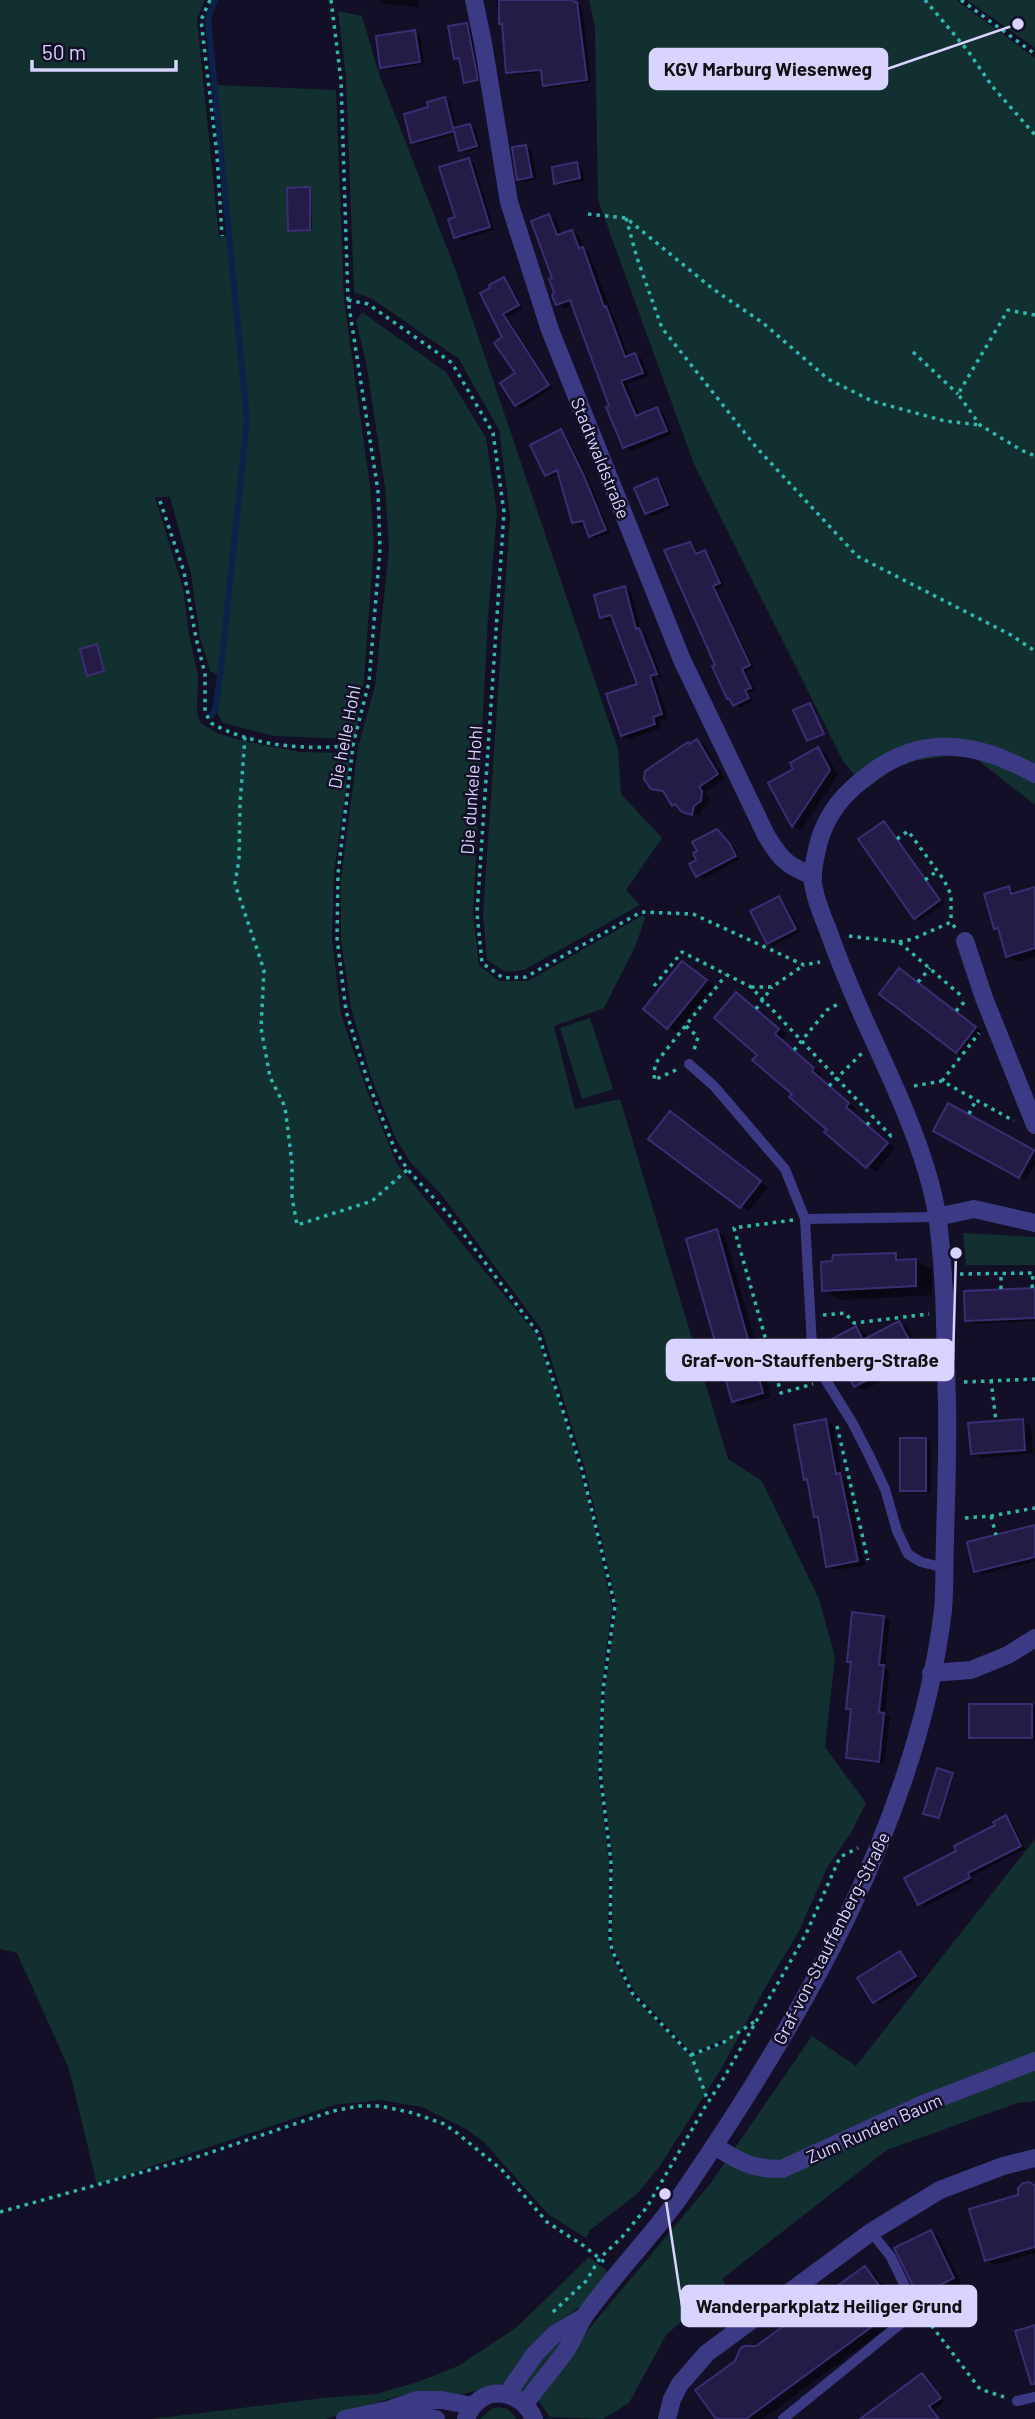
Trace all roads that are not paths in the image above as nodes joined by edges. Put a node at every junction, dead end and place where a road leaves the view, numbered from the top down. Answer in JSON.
{"nodes":[{"id":1,"x":474,"y":0,"type":"edge"},
{"id":2,"x":1035,"y":774,"type":"edge"},
{"id":3,"x":813,"y":876,"type":"junction"},
{"id":4,"x":965,"y":941,"type":"road end"},
{"id":5,"x":689,"y":1064,"type":"road end"},
{"id":6,"x":1028,"y":1125,"type":"edge"},
{"id":7,"x":937,"y":1217,"type":"junction"},
{"id":8,"x":805,"y":1219,"type":"junction"},
{"id":9,"x":1035,"y":1223,"type":"edge"},
{"id":10,"x":945,"y":1568,"type":"junction"},
{"id":11,"x":1035,"y":1638,"type":"edge"},
{"id":12,"x":932,"y":1673,"type":"junction"},
{"id":13,"x":1035,"y":2061,"type":"edge"},
{"id":14,"x":714,"y":2146,"type":"junction"},
{"id":15,"x":1035,"y":2158,"type":"edge"},
{"id":16,"x":871,"y":2232,"type":"junction"},
{"id":17,"x":583,"y":2317,"type":"junction"},
{"id":18,"x":506,"y":2394,"type":"junction"},
{"id":19,"x":1035,"y":2397,"type":"edge"},
{"id":20,"x":1017,"y":2401,"type":"road end"},
{"id":21,"x":388,"y":2410,"type":"junction"},
{"id":22,"x":469,"y":2412,"type":"edge"},
{"id":23,"x":530,"y":2412,"type":"edge"},
{"id":24,"x":345,"y":2419,"type":"edge"},
{"id":25,"x":436,"y":2419,"type":"edge"},
{"id":26,"x":667,"y":2419,"type":"edge"},
{"id":27,"x":783,"y":2419,"type":"edge"}],
"edges":[{"from":1,"to":3,"type":"street","name":"Stadtwaldstraße"},
{"from":2,"to":3,"type":"street","name":"Graf-von-Stauffenberg-Straße"},
{"from":3,"to":7,"type":"street","name":"Graf-von-Stauffenberg-Straße"},
{"from":4,"to":6,"type":"street"},
{"from":5,"to":8,"type":"lane"},
{"from":7,"to":8,"type":"lane"},
{"from":7,"to":9,"type":"street"},
{"from":7,"to":10,"type":"street","name":"Graf-von-Stauffenberg-Straße"},
{"from":8,"to":10,"type":"lane"},
{"from":10,"to":12,"type":"street","name":"Graf-von-Stauffenberg-Straße"},
{"from":11,"to":12,"type":"street"},
{"from":12,"to":14,"type":"street","name":"Graf-von-Stauffenberg-Straße"},
{"from":13,"to":14,"type":"street","name":"Zum Runden Baum"},
{"from":14,"to":17,"type":"street","name":"Graf-von-Stauffenberg-Straße"},
{"from":15,"to":16,"type":"street"},
{"from":16,"to":26,"type":"street"},
{"from":16,"to":27,"type":"lane"},
{"from":17,"to":18,"type":"street","name":"Graf-von-Stauffenberg-Straße"},
{"from":17,"to":23,"type":"street","name":"Graf-von-Stauffenberg-Straße"},
{"from":18,"to":22,"type":"street"},
{"from":18,"to":23,"type":"street"},
{"from":19,"to":20,"type":"lane"},
{"from":21,"to":22,"type":"street"},
{"from":21,"to":24,"type":"street"},
{"from":21,"to":25,"type":"street"}]}
